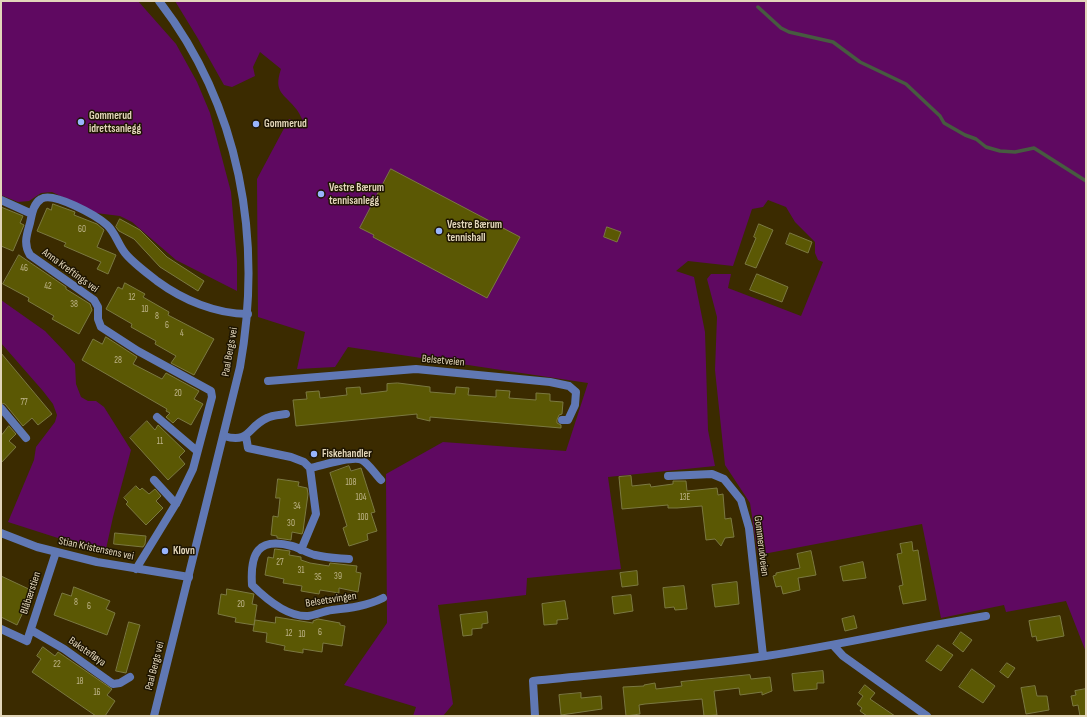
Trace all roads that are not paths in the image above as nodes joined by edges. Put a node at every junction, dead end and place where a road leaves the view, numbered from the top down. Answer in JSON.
{"nodes":[{"id":1,"x":159,"y":1,"type":"edge"},
{"id":2,"x":1,"y":200,"type":"edge"},
{"id":3,"x":32,"y":214,"type":"junction"},
{"id":4,"x":248,"y":314,"type":"junction"},
{"id":5,"x":268,"y":381,"type":"dead end"},
{"id":6,"x":1,"y":408,"type":"edge"},
{"id":7,"x":286,"y":414,"type":"dead end"},
{"id":8,"x":158,"y":417,"type":"dead end"},
{"id":9,"x":562,"y":420,"type":"dead end"},
{"id":10,"x":224,"y":436,"type":"junction"},
{"id":11,"x":246,"y":436,"type":"junction"},
{"id":12,"x":26,"y":438,"type":"dead end"},
{"id":13,"x":197,"y":451,"type":"junction"},
{"id":14,"x":310,"y":468,"type":"junction"},
{"id":15,"x":668,"y":476,"type":"dead end"},
{"id":16,"x":154,"y":480,"type":"dead end"},
{"id":17,"x":381,"y":480,"type":"dead end"},
{"id":18,"x":176,"y":504,"type":"junction"},
{"id":19,"x":1,"y":533,"type":"edge"},
{"id":20,"x":301,"y":550,"type":"junction"},
{"id":21,"x":56,"y":552,"type":"junction"},
{"id":22,"x":349,"y":559,"type":"dead end"},
{"id":23,"x":136,"y":569,"type":"junction"},
{"id":24,"x":189,"y":577,"type":"junction"},
{"id":25,"x":383,"y":598,"type":"dead end"},
{"id":26,"x":986,"y":616,"type":"dead end"},
{"id":27,"x":1,"y":629,"type":"edge"},
{"id":28,"x":30,"y":630,"type":"junction"},
{"id":29,"x":834,"y":645,"type":"junction"},
{"id":30,"x":763,"y":656,"type":"junction"},
{"id":31,"x":130,"y":677,"type":"dead end"},
{"id":32,"x":154,"y":716,"type":"edge"},
{"id":33,"x":535,"y":716,"type":"edge"},
{"id":34,"x":927,"y":716,"type":"edge"}],
"edges":[{"from":1,"to":4,"type":"street","name":"Paal Bergs vei"},
{"from":2,"to":3,"type":"street"},
{"from":3,"to":4,"type":"street","name":"Anna Kreftings vei"},
{"from":3,"to":13,"type":"street","name":"Anna Kreftings vei"},
{"from":4,"to":10,"type":"street","name":"Paal Bergs vei"},
{"from":5,"to":9,"type":"street","name":"Belsetveien"},
{"from":6,"to":12,"type":"street"},
{"from":7,"to":11,"type":"street"},
{"from":8,"to":13,"type":"street"},
{"from":10,"to":11,"type":"street"},
{"from":10,"to":24,"type":"street","name":"Paal Bergs vei"},
{"from":11,"to":14,"type":"street"},
{"from":13,"to":18,"type":"street"},
{"from":14,"to":17,"type":"street"},
{"from":14,"to":20,"type":"street"},
{"from":15,"to":30,"type":"street","name":"Gommerudveien"},
{"from":16,"to":18,"type":"street"},
{"from":18,"to":23,"type":"street"},
{"from":19,"to":21,"type":"street","name":"Stian Kristensens vei"},
{"from":20,"to":22,"type":"street","name":"Belsetsvingen"},
{"from":20,"to":25,"type":"street","name":"Belsetsvingen"},
{"from":21,"to":23,"type":"street","name":"Stian Kristensens vei"},
{"from":21,"to":28,"type":"street","name":"Blåbærstien"},
{"from":23,"to":24,"type":"street","name":"Stian Kristensens vei"},
{"from":24,"to":32,"type":"street","name":"Paal Bergs vei"},
{"from":26,"to":29,"type":"street"},
{"from":27,"to":28,"type":"street","name":"Blåbærstien"},
{"from":28,"to":31,"type":"street","name":"Bakstefløya"},
{"from":29,"to":30,"type":"street"},
{"from":29,"to":34,"type":"street"},
{"from":30,"to":33,"type":"street"}]}
